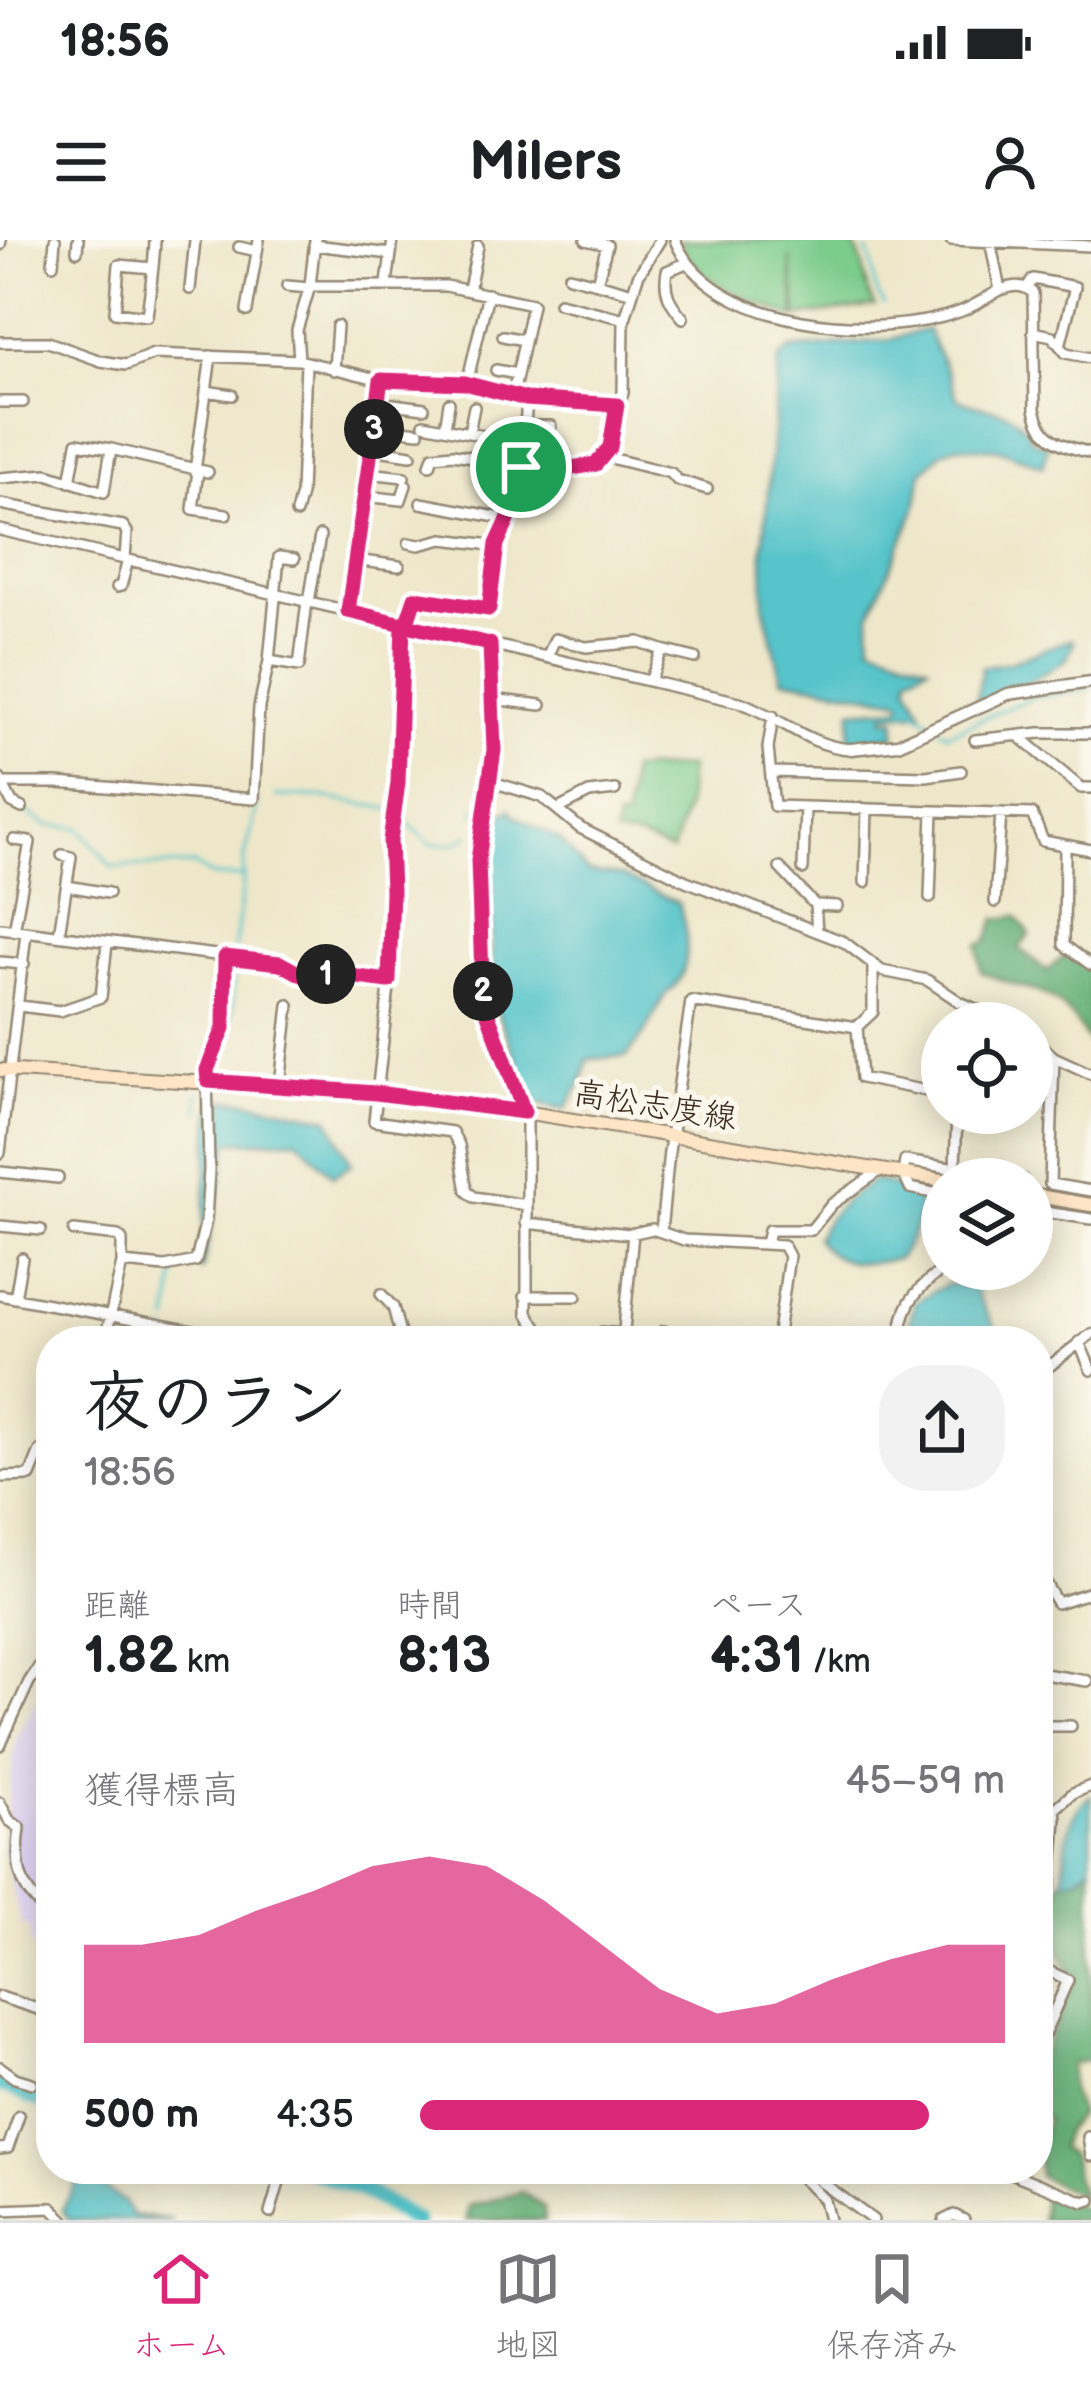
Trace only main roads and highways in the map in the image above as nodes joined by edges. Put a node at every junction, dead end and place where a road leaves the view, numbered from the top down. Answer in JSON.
{"nodes":[{"id":1,"x":6,"y":1070,"type":"edge"},
{"id":2,"x":921,"y":1177,"type":"edge"},
{"id":3,"x":1053,"y":1198,"type":"edge"},
{"id":4,"x":1091,"y":1204,"type":"edge"}],
"edges":[{"from":1,"to":2,"type":"main road","name":"高松志度線"},
{"from":3,"to":4,"type":"main road"}]}
